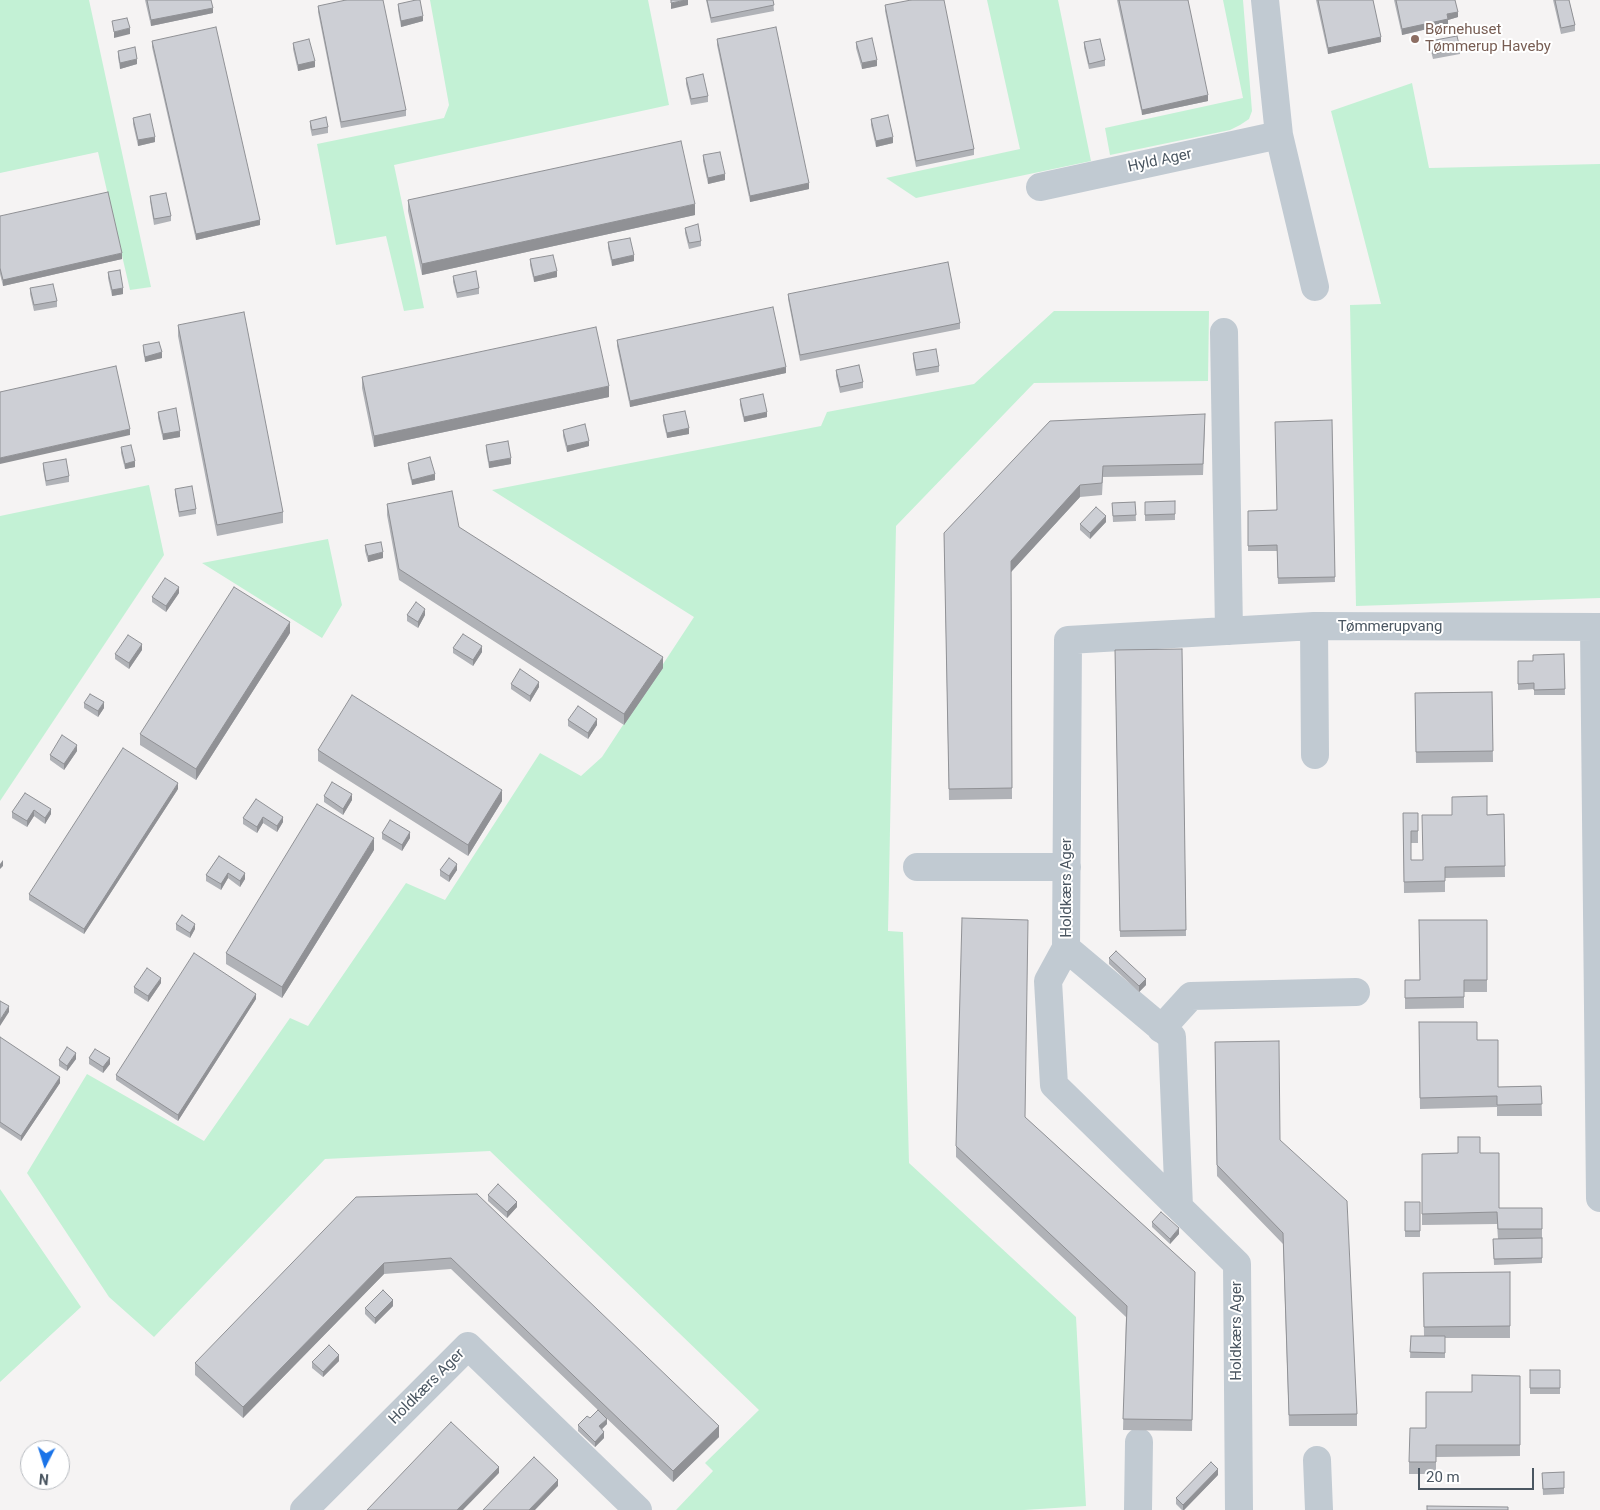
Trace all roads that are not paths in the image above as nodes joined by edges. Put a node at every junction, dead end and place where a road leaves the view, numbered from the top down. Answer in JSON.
{"nodes":[{"id":1,"x":1265,"y":0,"type":"edge"},
{"id":2,"x":1279,"y":135,"type":"junction"},
{"id":3,"x":1040,"y":187,"type":"dead end"},
{"id":4,"x":1315,"y":286,"type":"dead end"},
{"id":5,"x":1224,"y":332,"type":"dead end"},
{"id":6,"x":1314,"y":626,"type":"junction"},
{"id":7,"x":1597,"y":627,"type":"edge"},
{"id":8,"x":1229,"y":631,"type":"junction"},
{"id":9,"x":1315,"y":755,"type":"dead end"},
{"id":10,"x":917,"y":867,"type":"dead end"},
{"id":11,"x":1067,"y":867,"type":"junction"},
{"id":12,"x":1066,"y":948,"type":"junction"},
{"id":13,"x":1356,"y":992,"type":"dead end"},
{"id":14,"x":1161,"y":1029,"type":"junction"},
{"id":15,"x":1600,"y":1198,"type":"edge"},
{"id":16,"x":1179,"y":1207,"type":"junction"},
{"id":17,"x":1139,"y":1442,"type":"dead end"},
{"id":18,"x":1317,"y":1460,"type":"dead end"},
{"id":19,"x":624,"y":1505,"type":"edge"},
{"id":20,"x":304,"y":1510,"type":"edge"},
{"id":21,"x":1138,"y":1510,"type":"edge"},
{"id":22,"x":1239,"y":1510,"type":"edge"},
{"id":23,"x":1319,"y":1510,"type":"edge"}],
"edges":[{"from":1,"to":2,"type":"street"},
{"from":2,"to":3,"type":"street","name":"Hyld Ager"},
{"from":2,"to":4,"type":"street"},
{"from":5,"to":8,"type":"street"},
{"from":6,"to":7,"type":"street","name":"Tømmerupvang"},
{"from":6,"to":8,"type":"street","name":"Holdkærs Ager"},
{"from":6,"to":9,"type":"street"},
{"from":7,"to":15,"type":"street","name":"Tømmerupvang"},
{"from":8,"to":11,"type":"street","name":"Holdkærs Ager"},
{"from":10,"to":11,"type":"street"},
{"from":11,"to":12,"type":"street","name":"Holdkærs Ager"},
{"from":12,"to":14,"type":"street"},
{"from":12,"to":16,"type":"street","name":"Holdkærs Ager"},
{"from":13,"to":14,"type":"street"},
{"from":14,"to":16,"type":"street"},
{"from":16,"to":22,"type":"street","name":"Holdkærs Ager"},
{"from":17,"to":21,"type":"street"},
{"from":18,"to":23,"type":"street"},
{"from":19,"to":20,"type":"street","name":"Holdkærs Ager"}]}
